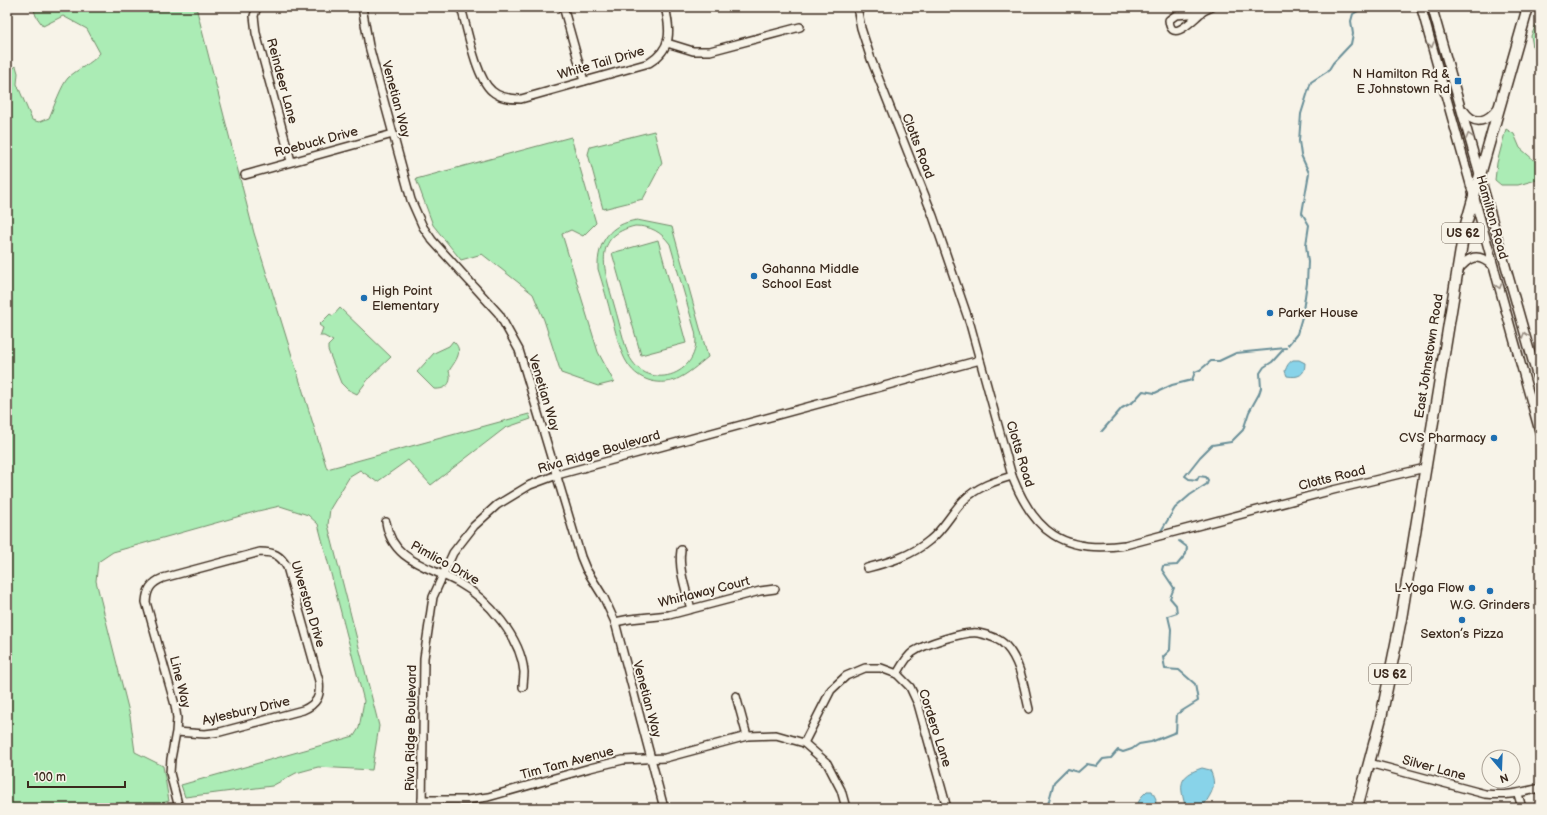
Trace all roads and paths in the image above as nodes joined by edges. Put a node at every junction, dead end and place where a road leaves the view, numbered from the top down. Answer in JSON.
{"nodes":[{"id":1,"x":257,"y":7,"type":"edge"},
{"id":2,"x":362,"y":7,"type":"edge"},
{"id":3,"x":461,"y":7,"type":"edge"},
{"id":4,"x":665,"y":7,"type":"edge"},
{"id":5,"x":857,"y":7,"type":"edge"},
{"id":6,"x":1212,"y":7,"type":"edge"},
{"id":7,"x":1421,"y":7,"type":"edge"},
{"id":8,"x":1432,"y":7,"type":"edge"},
{"id":9,"x":1528,"y":7,"type":"edge"},
{"id":10,"x":564,"y":10,"type":"dead end"},
{"id":11,"x":1201,"y":13,"type":"dead end"},
{"id":12,"x":800,"y":27,"type":"dead end"},
{"id":13,"x":668,"y":43,"type":"junction"},
{"id":14,"x":584,"y":81,"type":"junction"},
{"id":15,"x":1460,"y":104,"type":"junction"},
{"id":16,"x":1500,"y":106,"type":"junction"},
{"id":17,"x":393,"y":134,"type":"junction"},
{"id":18,"x":292,"y":161,"type":"junction"},
{"id":19,"x":1480,"y":173,"type":"junction"},
{"id":20,"x":245,"y":175,"type":"dead end"},
{"id":21,"x":1473,"y":195,"type":"junction"},
{"id":22,"x":1493,"y":266,"type":"junction"},
{"id":23,"x":1457,"y":271,"type":"junction"},
{"id":24,"x":980,"y":360,"type":"junction"},
{"id":25,"x":1540,"y":387,"type":"edge"},
{"id":26,"x":1540,"y":432,"type":"edge"},
{"id":27,"x":1425,"y":468,"type":"junction"},
{"id":28,"x":557,"y":475,"type":"junction"},
{"id":29,"x":1012,"y":476,"type":"junction"},
{"id":30,"x":386,"y":522,"type":"dead end"},
{"id":31,"x":681,"y":550,"type":"dead end"},
{"id":32,"x":867,"y":568,"type":"dead end"},
{"id":33,"x":442,"y":575,"type":"junction"},
{"id":34,"x":149,"y":587,"type":"joint"},
{"id":35,"x":775,"y":589,"type":"dead end"},
{"id":36,"x":691,"y":609,"type":"junction"},
{"id":37,"x":615,"y":622,"type":"junction"},
{"id":38,"x":897,"y":674,"type":"junction"},
{"id":39,"x":523,"y":687,"type":"dead end"},
{"id":40,"x":736,"y":696,"type":"dead end"},
{"id":41,"x":318,"y":699,"type":"joint"},
{"id":42,"x":1029,"y":709,"type":"dead end"},
{"id":43,"x":176,"y":732,"type":"junction"},
{"id":44,"x":747,"y":736,"type":"junction"},
{"id":45,"x":804,"y":743,"type":"junction"},
{"id":46,"x":652,"y":760,"type":"junction"},
{"id":47,"x":1369,"y":763,"type":"junction"},
{"id":48,"x":1540,"y":788,"type":"edge"},
{"id":49,"x":1518,"y":794,"type":"junction"},
{"id":50,"x":422,"y":800,"type":"junction"},
{"id":51,"x":179,"y":808,"type":"edge"},
{"id":52,"x":422,"y":808,"type":"edge"},
{"id":53,"x":664,"y":808,"type":"edge"},
{"id":54,"x":846,"y":808,"type":"edge"},
{"id":55,"x":947,"y":808,"type":"edge"},
{"id":56,"x":1357,"y":808,"type":"edge"},
{"id":57,"x":1522,"y":808,"type":"edge"}],
"edges":[{"from":1,"to":18,"type":"street","name":"Reindeer Lane"},
{"from":2,"to":17,"type":"street","name":"Venetian Way"},
{"from":3,"to":14,"type":"street","name":"White Tail Drive"},
{"from":4,"to":13,"type":"street"},
{"from":5,"to":24,"type":"street","name":"Clotts Road"},
{"from":6,"to":11,"type":"street"},
{"from":7,"to":21,"type":"main road","name":"Hamilton Road","one_way":true},
{"from":8,"to":15,"type":"main road","name":"Hamilton Road"},
{"from":9,"to":16,"type":"highway","name":"East Johnstown Road","number":"US 62"},
{"from":10,"to":14,"type":"street"},
{"from":12,"to":13,"type":"street"},
{"from":13,"to":14,"type":"street","name":"White Tail Drive"},
{"from":15,"to":16,"type":"main road"},
{"from":19,"to":15,"type":"main road","name":"Hamilton Road","one_way":true},
{"from":16,"to":19,"type":"highway","name":"East Johnstown Road","number":"US 62"},
{"from":17,"to":18,"type":"street","name":"Roebuck Drive"},
{"from":17,"to":28,"type":"street","name":"Venetian Way"},
{"from":18,"to":20,"type":"street","name":"Roebuck Drive"},
{"from":19,"to":21,"type":"highway","name":"East Johnstown Road","number":"US 62"},
{"from":25,"to":19,"type":"main road","name":"Hamilton Road","one_way":true},
{"from":21,"to":22,"type":"main road","name":"Hamilton Road"},
{"from":21,"to":23,"type":"highway","name":"East Johnstown Road","number":"US 62"},
{"from":22,"to":23,"type":"main road"},
{"from":22,"to":26,"type":"main road","name":"Hamilton Road","one_way":true},
{"from":23,"to":27,"type":"highway","name":"East Johnstown Road","number":"US 62"},
{"from":24,"to":28,"type":"street","name":"Riva Ridge Boulevard"},
{"from":24,"to":29,"type":"street","name":"Clotts Road"},
{"from":27,"to":29,"type":"street","name":"Clotts Road"},
{"from":27,"to":47,"type":"highway","name":"East Johnstown Road","number":"US 62"},
{"from":28,"to":33,"type":"street","name":"Riva Ridge Boulevard"},
{"from":28,"to":37,"type":"street","name":"Venetian Way"},
{"from":29,"to":32,"type":"street"},
{"from":30,"to":33,"type":"street","name":"Pimlico Drive"},
{"from":31,"to":36,"type":"street"},
{"from":33,"to":39,"type":"street","name":"Pimlico Drive"},
{"from":33,"to":50,"type":"street","name":"Riva Ridge Boulevard"},
{"from":34,"to":41,"type":"street","name":"Ulverston Drive"},
{"from":34,"to":43,"type":"street","name":"Line Way"},
{"from":35,"to":36,"type":"street","name":"Whirlaway Court"},
{"from":36,"to":37,"type":"street","name":"Whirlaway Court"},
{"from":37,"to":46,"type":"street","name":"Venetian Way"},
{"from":38,"to":42,"type":"street"},
{"from":38,"to":45,"type":"street"},
{"from":38,"to":55,"type":"street","name":"Cordero Lane"},
{"from":40,"to":44,"type":"street"},
{"from":41,"to":43,"type":"street","name":"Aylesbury Drive"},
{"from":43,"to":51,"type":"street","name":"Line Way"},
{"from":44,"to":45,"type":"street","name":"Tim Tam Avenue"},
{"from":44,"to":46,"type":"street","name":"Tim Tam Avenue"},
{"from":45,"to":54,"type":"street","name":"Tim Tam Avenue"},
{"from":46,"to":50,"type":"street","name":"Tim Tam Avenue"},
{"from":46,"to":53,"type":"street","name":"Venetian Way"},
{"from":47,"to":49,"type":"street","name":"Silver Lane"},
{"from":47,"to":56,"type":"highway","name":"East Johnstown Road","number":"US 62"},
{"from":48,"to":49,"type":"street","name":"Silver Lane"},
{"from":49,"to":57,"type":"street"},
{"from":50,"to":52,"type":"street","name":"Riva Ridge Boulevard"}]}
